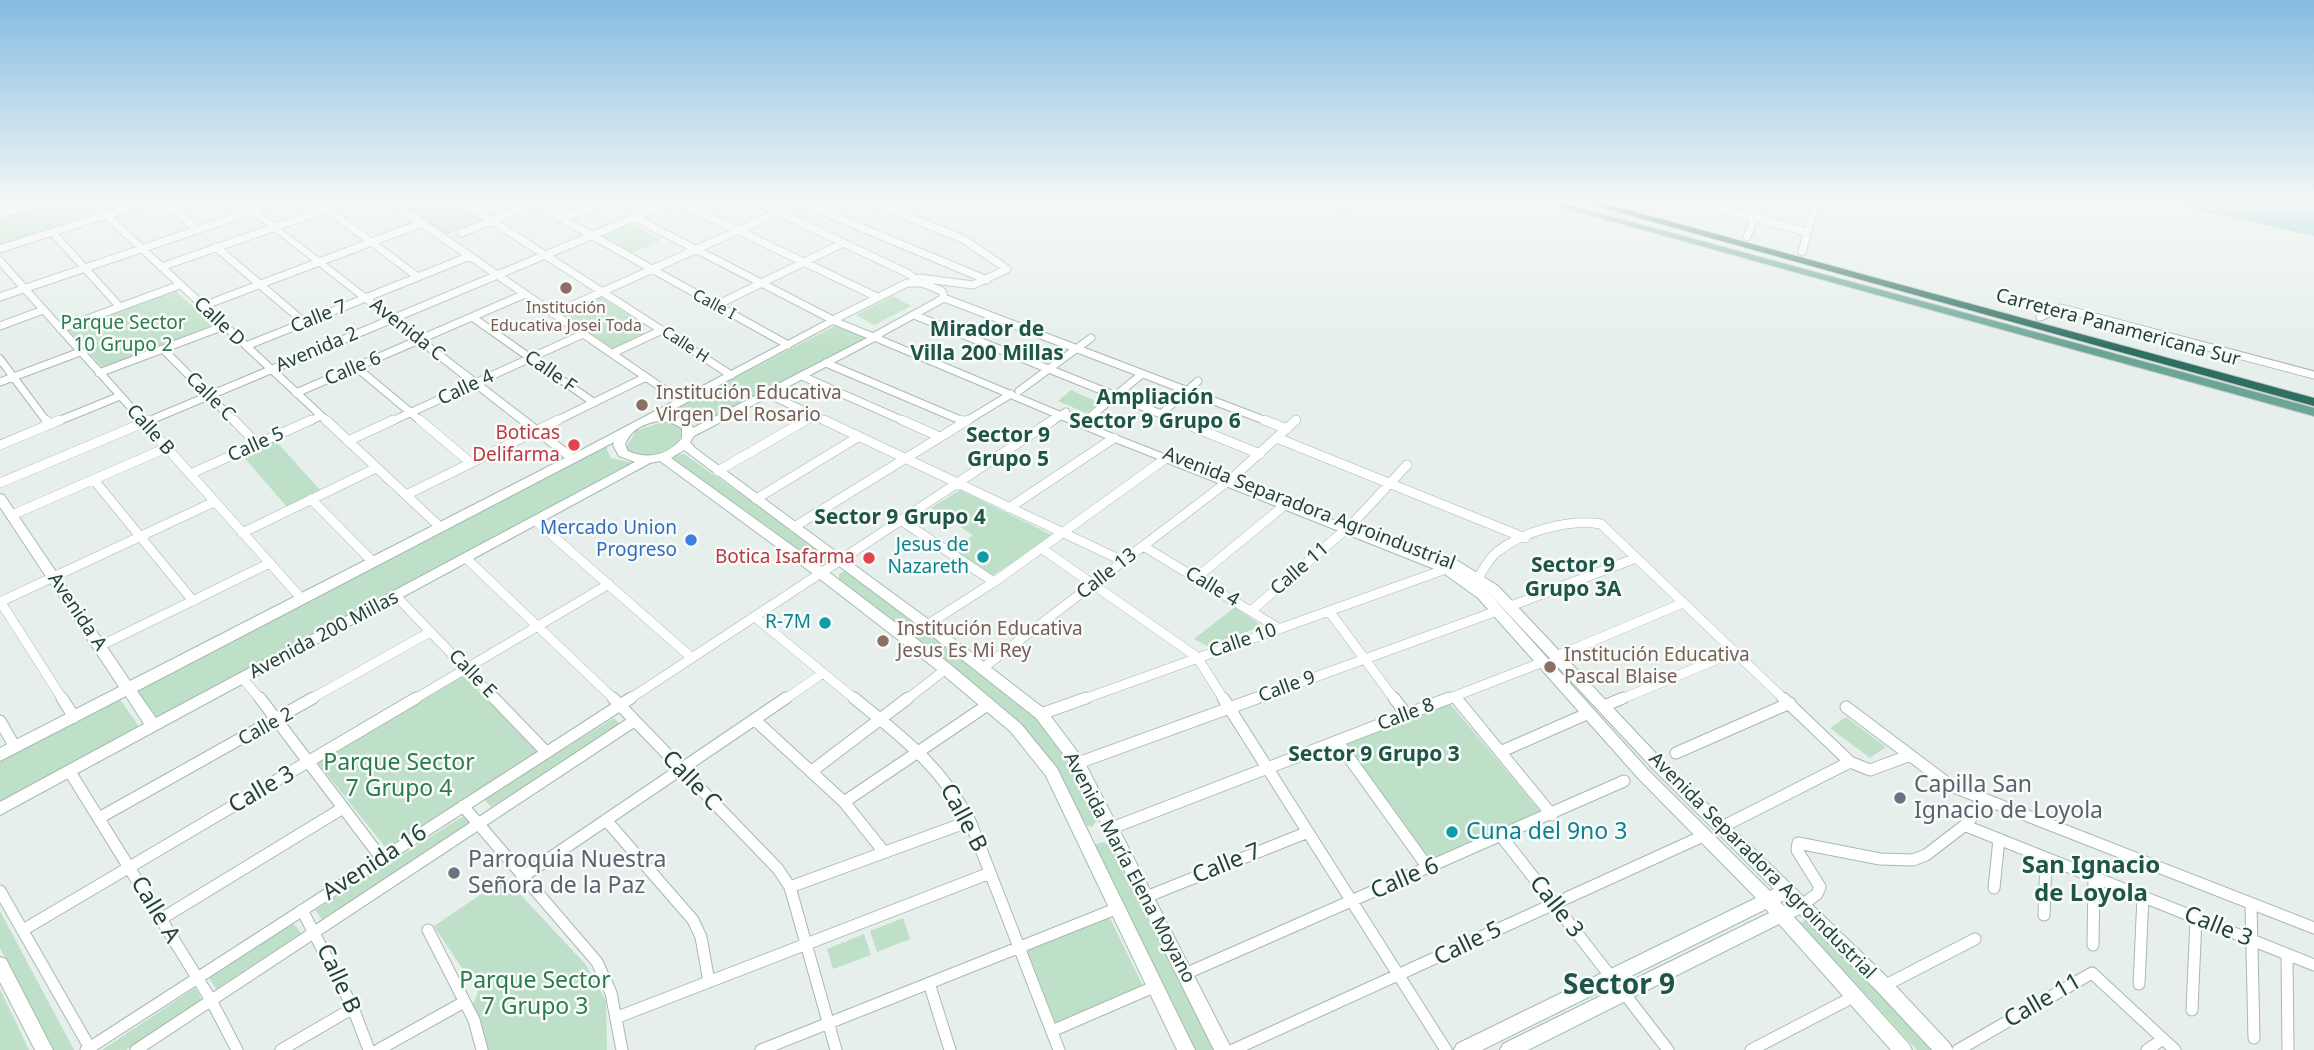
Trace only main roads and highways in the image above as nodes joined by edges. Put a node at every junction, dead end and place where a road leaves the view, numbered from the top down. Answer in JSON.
{"nodes":[{"id":1,"x":1727,"y":251,"type":"edge"},
{"id":2,"x":1766,"y":251,"type":"edge"},
{"id":3,"x":1798,"y":251,"type":"edge"},
{"id":4,"x":2314,"y":392,"type":"edge"},
{"id":5,"x":2314,"y":402,"type":"edge"},
{"id":6,"x":2314,"y":412,"type":"edge"}],
"edges":[{"from":1,"to":6,"type":"main road"},
{"from":2,"to":5,"type":"highway","name":"Carretera Panamericana Sur"},
{"from":3,"to":4,"type":"highway","name":"Carretera Panamericana Sur"}]}
